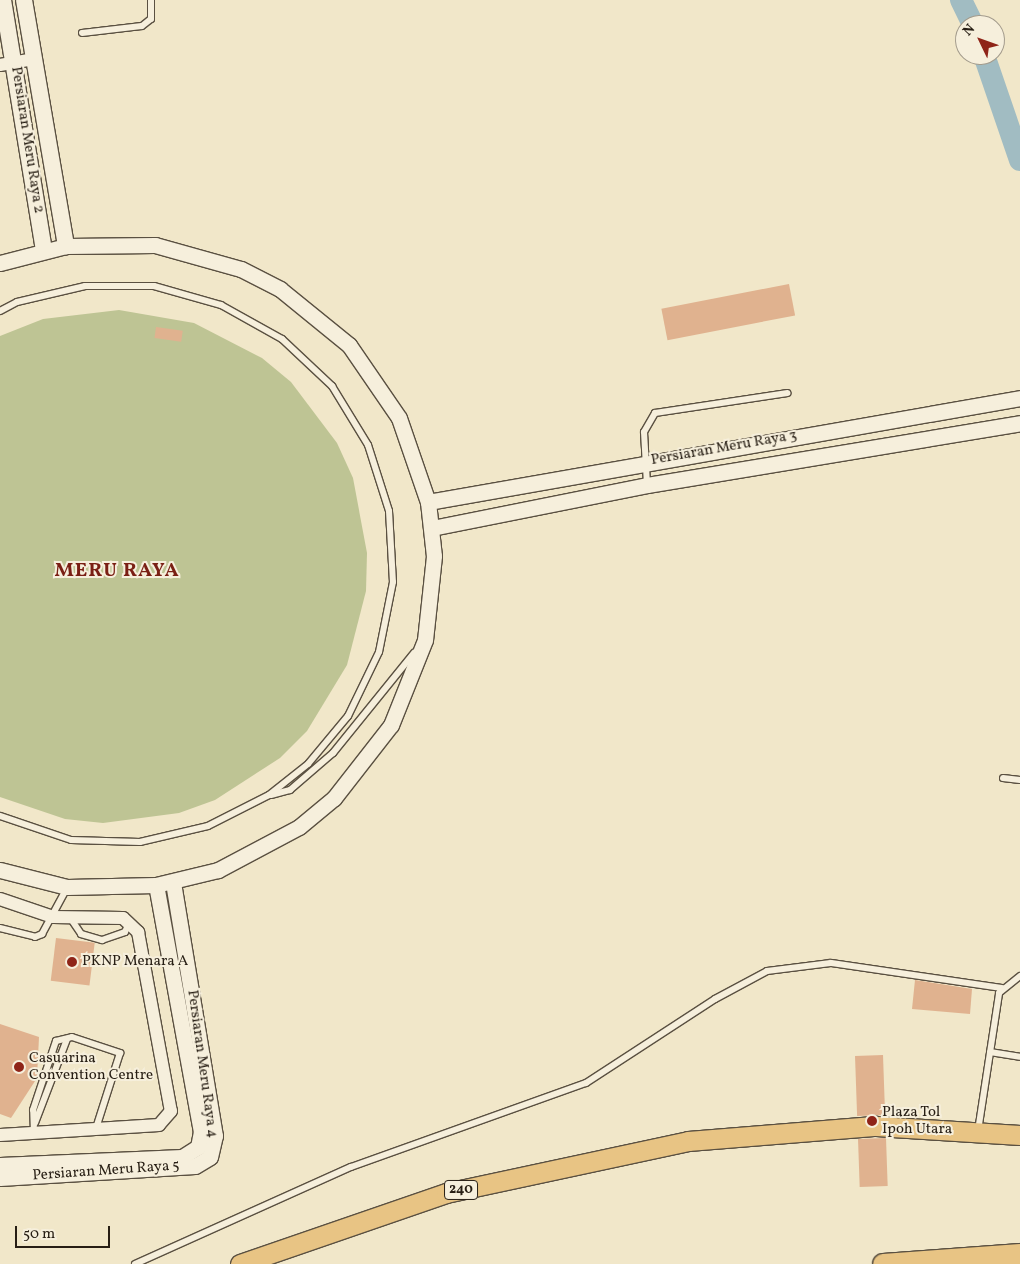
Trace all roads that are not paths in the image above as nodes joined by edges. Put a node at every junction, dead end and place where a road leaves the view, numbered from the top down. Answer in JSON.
{"nodes":[{"id":1,"x":3,"y":0,"type":"edge"},
{"id":2,"x":24,"y":0,"type":"edge"},
{"id":3,"x":151,"y":0,"type":"edge"},
{"id":4,"x":82,"y":33,"type":"dead end"},
{"id":5,"x":34,"y":59,"type":"junction"},
{"id":6,"x":7,"y":64,"type":"edge"},
{"id":7,"x":66,"y":246,"type":"junction"},
{"id":8,"x":44,"y":250,"type":"junction"},
{"id":9,"x":0,"y":263,"type":"edge"},
{"id":10,"x":0,"y":311,"type":"edge"},
{"id":11,"x":787,"y":393,"type":"dead end"},
{"id":12,"x":1020,"y":398,"type":"edge"},
{"id":13,"x":1020,"y":424,"type":"edge"},
{"id":14,"x":644,"y":461,"type":"junction"},
{"id":15,"x":647,"y":485,"type":"junction"},
{"id":16,"x":428,"y":502,"type":"junction"},
{"id":17,"x":432,"y":528,"type":"junction"},
{"id":18,"x":424,"y":640,"type":"junction"},
{"id":19,"x":1003,"y":778,"type":"dead end"},
{"id":20,"x":1020,"y":780,"type":"edge"},
{"id":21,"x":269,"y":795,"type":"junction"},
{"id":22,"x":0,"y":816,"type":"edge"},
{"id":23,"x":0,"y":870,"type":"edge"},
{"id":24,"x":173,"y":882,"type":"junction"},
{"id":25,"x":156,"y":885,"type":"junction"},
{"id":26,"x":67,"y":886,"type":"junction"},
{"id":27,"x":0,"y":899,"type":"edge"},
{"id":28,"x":53,"y":916,"type":"junction"},
{"id":29,"x":70,"y":919,"type":"junction"},
{"id":30,"x":129,"y":923,"type":"junction"},
{"id":31,"x":0,"y":928,"type":"edge"},
{"id":32,"x":1020,"y":976,"type":"edge"},
{"id":33,"x":1002,"y":988,"type":"junction"},
{"id":34,"x":990,"y":1052,"type":"junction"},
{"id":35,"x":1020,"y":1057,"type":"edge"},
{"id":36,"x":35,"y":1128,"type":"junction"},
{"id":37,"x":96,"y":1128,"type":"junction"},
{"id":38,"x":978,"y":1133,"type":"junction"},
{"id":39,"x":0,"y":1135,"type":"edge"},
{"id":40,"x":1020,"y":1135,"type":"edge"},
{"id":41,"x":204,"y":1152,"type":"junction"},
{"id":42,"x":0,"y":1165,"type":"edge"},
{"id":43,"x":0,"y":1178,"type":"edge"},
{"id":44,"x":1020,"y":1254,"type":"edge"},
{"id":45,"x":134,"y":1264,"type":"edge"},
{"id":46,"x":240,"y":1264,"type":"edge"},
{"id":47,"x":883,"y":1264,"type":"edge"}],
"edges":[{"from":1,"to":6,"type":"main road","name":"Persiaran Meru Raya 2"},
{"from":2,"to":5,"type":"main road","name":"Persiaran Meru Raya 2"},
{"from":3,"to":4,"type":"lane"},
{"from":5,"to":6,"type":"street"},
{"from":5,"to":7,"type":"main road","name":"Persiaran Meru Raya 2"},
{"from":6,"to":8,"type":"main road","name":"Persiaran Meru Raya 2"},
{"from":7,"to":8,"type":"street"},
{"from":7,"to":16,"type":"street"},
{"from":8,"to":9,"type":"street"},
{"from":10,"to":21,"type":"lane"},
{"from":11,"to":14,"type":"lane"},
{"from":12,"to":14,"type":"street","name":"Persiaran Meru Raya 3"},
{"from":13,"to":15,"type":"street","name":"Persiaran Meru Raya 3"},
{"from":14,"to":15,"type":"lane"},
{"from":14,"to":16,"type":"street","name":"Persiaran Meru Raya 3"},
{"from":15,"to":17,"type":"street","name":"Persiaran Meru Raya 3"},
{"from":16,"to":17,"type":"street"},
{"from":17,"to":18,"type":"street"},
{"from":18,"to":21,"type":"lane"},
{"from":18,"to":24,"type":"street"},
{"from":19,"to":20,"type":"lane"},
{"from":21,"to":22,"type":"lane"},
{"from":23,"to":26,"type":"street"},
{"from":24,"to":25,"type":"street"},
{"from":24,"to":41,"type":"street","name":"Persiaran Meru Raya 4"},
{"from":25,"to":26,"type":"street"},
{"from":25,"to":41,"type":"street","name":"Persiaran Meru Raya 4"},
{"from":26,"to":28,"type":"lane"},
{"from":27,"to":28,"type":"street"},
{"from":28,"to":29,"type":"street"},
{"from":28,"to":31,"type":"lane"},
{"from":29,"to":30,"type":"street"},
{"from":29,"to":30,"type":"lane"},
{"from":30,"to":37,"type":"street"},
{"from":32,"to":33,"type":"lane"},
{"from":33,"to":34,"type":"lane"},
{"from":33,"to":45,"type":"lane"},
{"from":34,"to":35,"type":"lane"},
{"from":34,"to":38,"type":"lane"},
{"from":36,"to":37,"type":"street"},
{"from":36,"to":37,"type":"lane"},
{"from":36,"to":39,"type":"street"},
{"from":38,"to":40,"type":"main road","number":"240"},
{"from":38,"to":46,"type":"main road","number":"240"},
{"from":41,"to":42,"type":"street","name":"Persiaran Meru Raya 5"},
{"from":41,"to":43,"type":"street","name":"Persiaran Meru Raya 5"},
{"from":44,"to":47,"type":"highway"}]}
